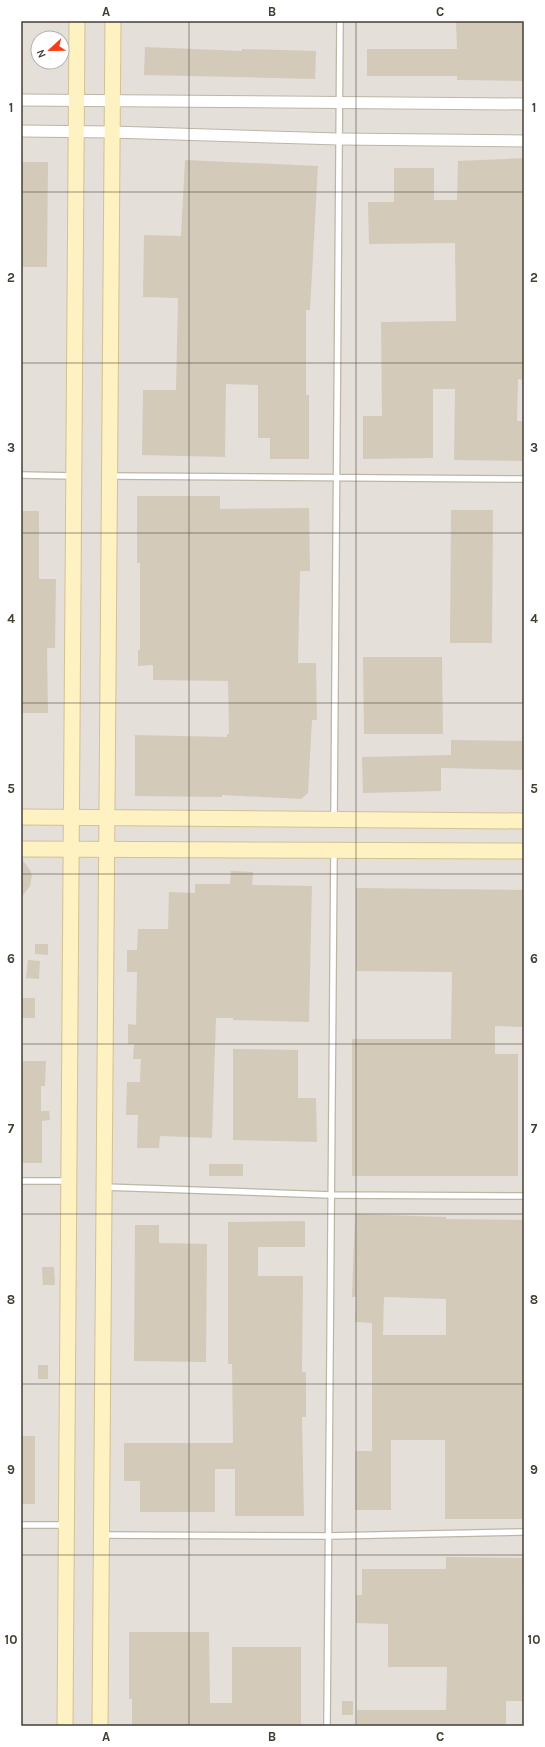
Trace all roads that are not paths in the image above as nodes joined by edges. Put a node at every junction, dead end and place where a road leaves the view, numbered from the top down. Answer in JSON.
{"nodes":[{"id":1,"x":77,"y":21,"type":"edge"},
{"id":2,"x":113,"y":21,"type":"edge"},
{"id":3,"x":340,"y":21,"type":"edge"},
{"id":4,"x":21,"y":100,"type":"edge"},
{"id":5,"x":77,"y":101,"type":"junction"},
{"id":6,"x":112,"y":101,"type":"junction"},
{"id":7,"x":339,"y":103,"type":"junction"},
{"id":8,"x":524,"y":104,"type":"edge"},
{"id":9,"x":21,"y":131,"type":"edge"},
{"id":10,"x":77,"y":132,"type":"junction"},
{"id":11,"x":112,"y":132,"type":"junction"},
{"id":12,"x":339,"y":139,"type":"junction"},
{"id":13,"x":524,"y":141,"type":"edge"},
{"id":14,"x":21,"y":475,"type":"edge"},
{"id":15,"x":74,"y":476,"type":"junction"},
{"id":16,"x":109,"y":476,"type":"junction"},
{"id":17,"x":336,"y":478,"type":"junction"},
{"id":18,"x":524,"y":479,"type":"edge"},
{"id":19,"x":21,"y":817,"type":"edge"},
{"id":20,"x":71,"y":818,"type":"junction"},
{"id":21,"x":107,"y":818,"type":"junction"},
{"id":22,"x":334,"y":820,"type":"junction"},
{"id":23,"x":524,"y":821,"type":"edge"},
{"id":24,"x":21,"y":849,"type":"edge"},
{"id":25,"x":71,"y":849,"type":"junction"},
{"id":26,"x":106,"y":849,"type":"junction"},
{"id":27,"x":334,"y":850,"type":"junction"},
{"id":28,"x":524,"y":851,"type":"edge"},
{"id":29,"x":21,"y":1181,"type":"edge"},
{"id":30,"x":68,"y":1181,"type":"junction"},
{"id":31,"x":104,"y":1187,"type":"junction"},
{"id":32,"x":331,"y":1195,"type":"junction"},
{"id":33,"x":524,"y":1196,"type":"edge"},
{"id":34,"x":21,"y":1525,"type":"edge"},
{"id":35,"x":66,"y":1525,"type":"junction"},
{"id":36,"x":524,"y":1532,"type":"edge"},
{"id":37,"x":101,"y":1535,"type":"junction"},
{"id":38,"x":329,"y":1536,"type":"junction"},
{"id":39,"x":64,"y":1726,"type":"edge"},
{"id":40,"x":100,"y":1726,"type":"edge"},
{"id":41,"x":327,"y":1726,"type":"edge"}],
"edges":[{"from":1,"to":5,"type":"street"},
{"from":2,"to":6,"type":"street"},
{"from":3,"to":7,"type":"lane"},
{"from":4,"to":5,"type":"street"},
{"from":5,"to":6,"type":"street"},
{"from":5,"to":10,"type":"street"},
{"from":6,"to":7,"type":"street"},
{"from":6,"to":11,"type":"street"},
{"from":7,"to":8,"type":"street"},
{"from":7,"to":12,"type":"lane"},
{"from":9,"to":10,"type":"street"},
{"from":10,"to":11,"type":"street"},
{"from":10,"to":15,"type":"street"},
{"from":11,"to":12,"type":"street"},
{"from":11,"to":16,"type":"street"},
{"from":12,"to":13,"type":"street"},
{"from":12,"to":17,"type":"lane"},
{"from":14,"to":15,"type":"lane"},
{"from":15,"to":20,"type":"street"},
{"from":16,"to":17,"type":"lane"},
{"from":16,"to":21,"type":"street"},
{"from":17,"to":18,"type":"lane"},
{"from":17,"to":22,"type":"lane"},
{"from":19,"to":20,"type":"street"},
{"from":20,"to":21,"type":"street"},
{"from":20,"to":25,"type":"street"},
{"from":21,"to":22,"type":"street"},
{"from":21,"to":26,"type":"street"},
{"from":22,"to":23,"type":"street"},
{"from":24,"to":25,"type":"street"},
{"from":25,"to":26,"type":"street"},
{"from":25,"to":30,"type":"street"},
{"from":26,"to":27,"type":"street"},
{"from":26,"to":31,"type":"street"},
{"from":27,"to":28,"type":"street"},
{"from":27,"to":32,"type":"lane"},
{"from":29,"to":30,"type":"lane"},
{"from":30,"to":35,"type":"street"},
{"from":31,"to":32,"type":"lane"},
{"from":31,"to":37,"type":"street"},
{"from":32,"to":33,"type":"lane"},
{"from":32,"to":38,"type":"lane"},
{"from":34,"to":35,"type":"lane"},
{"from":35,"to":39,"type":"street"},
{"from":36,"to":38,"type":"lane"},
{"from":37,"to":38,"type":"lane"},
{"from":37,"to":40,"type":"street"},
{"from":38,"to":41,"type":"lane"}]}
